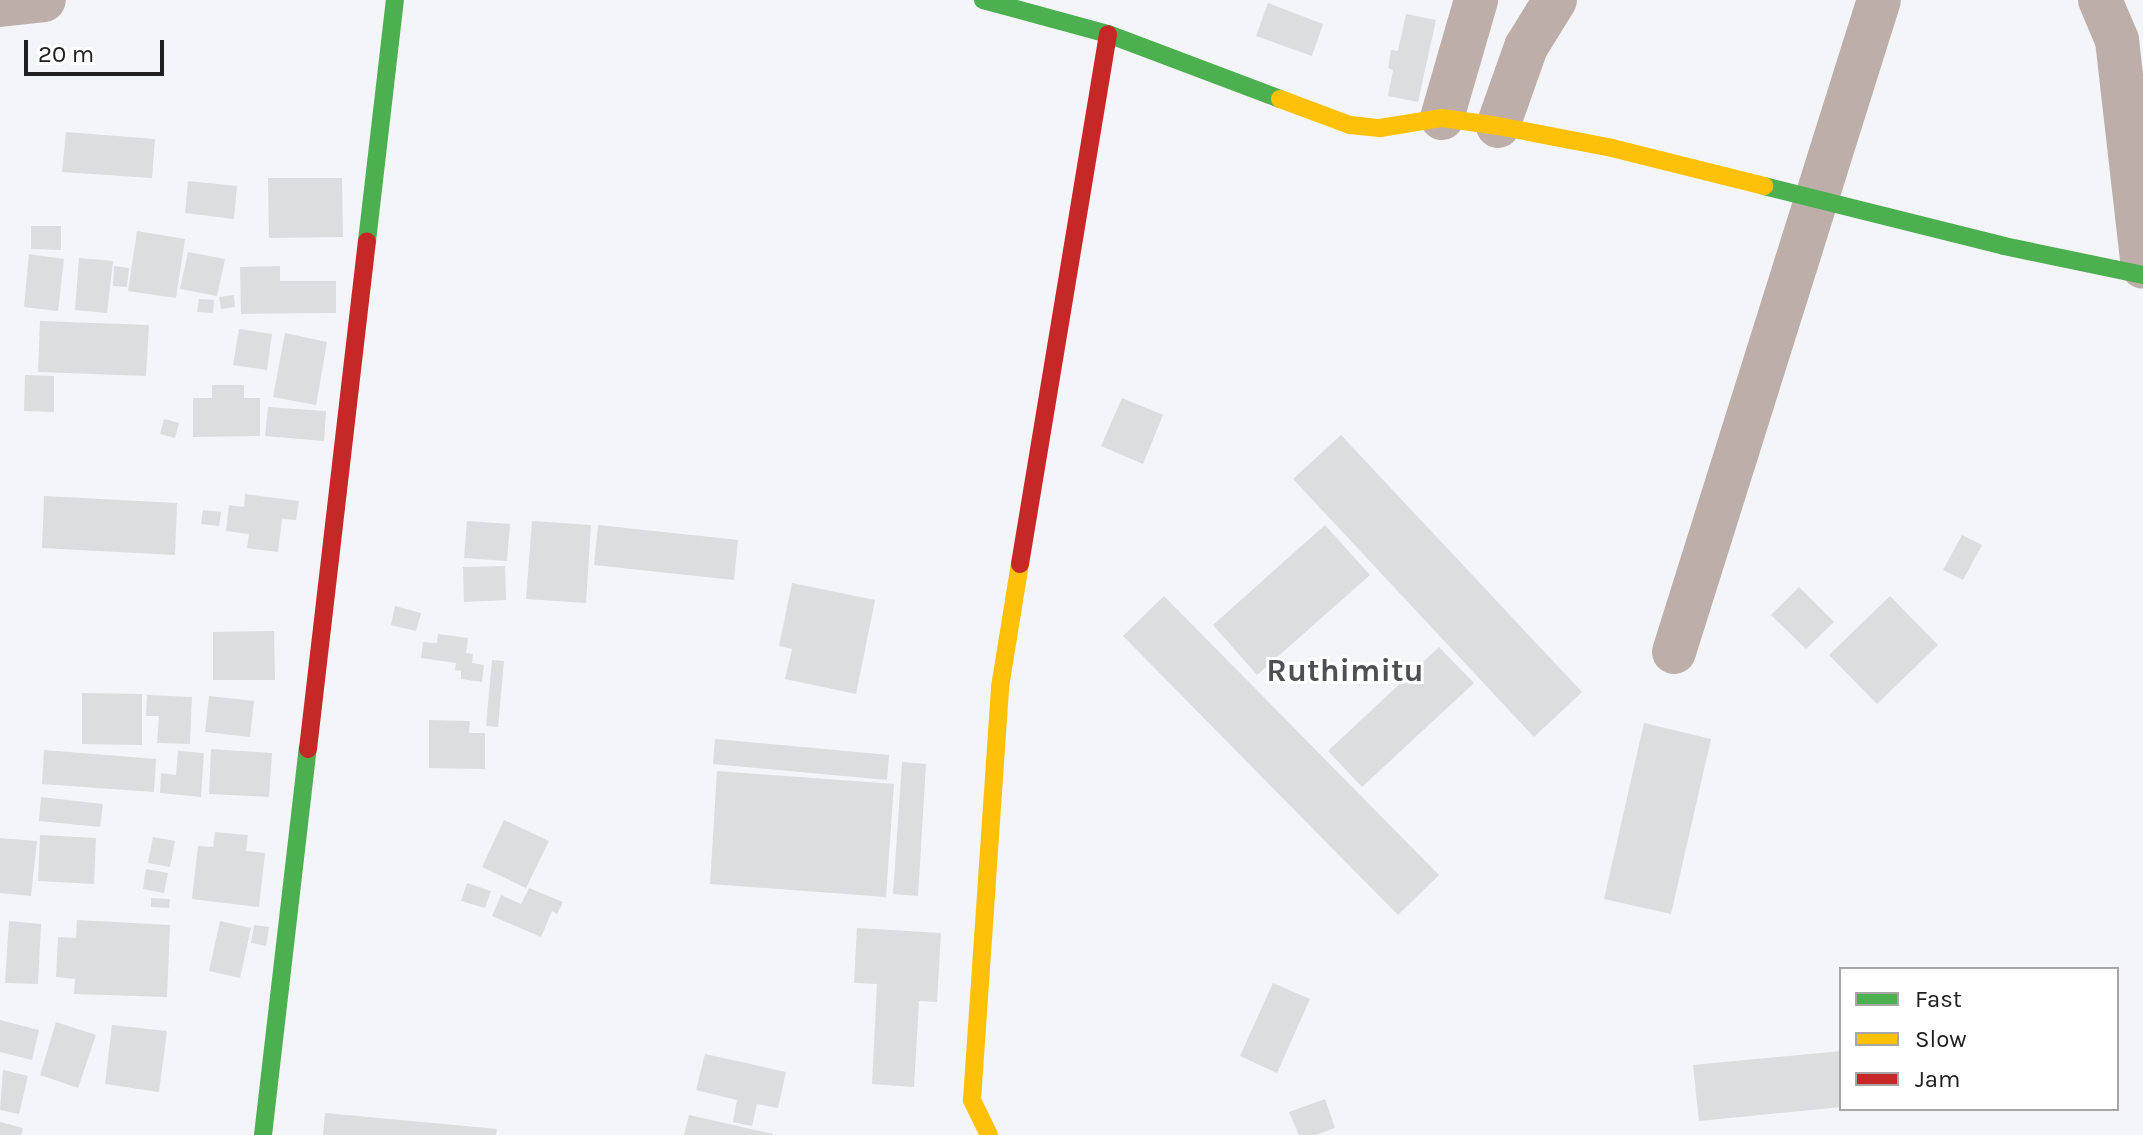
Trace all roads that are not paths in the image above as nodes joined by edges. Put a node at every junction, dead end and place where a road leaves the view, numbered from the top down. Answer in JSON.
{"nodes":[{"id":1,"x":44,"y":0,"type":"edge"},
{"id":2,"x":395,"y":0,"type":"edge"},
{"id":3,"x":983,"y":0,"type":"edge"},
{"id":4,"x":1476,"y":0,"type":"edge"},
{"id":5,"x":1555,"y":0,"type":"edge"},
{"id":6,"x":1879,"y":0,"type":"edge"},
{"id":7,"x":2100,"y":0,"type":"edge"},
{"id":8,"x":0,"y":5,"type":"edge"},
{"id":9,"x":1108,"y":34,"type":"junction"},
{"id":10,"x":1442,"y":118,"type":"junction"},
{"id":11,"x":1498,"y":126,"type":"junction"},
{"id":12,"x":1819,"y":198,"type":"junction"},
{"id":13,"x":2143,"y":267,"type":"edge"},
{"id":14,"x":2143,"y":275,"type":"edge"},
{"id":15,"x":1674,"y":652,"type":"dead end"},
{"id":16,"x":263,"y":1135,"type":"edge"},
{"id":17,"x":989,"y":1135,"type":"edge"}],
"edges":[{"from":1,"to":8,"type":"street"},
{"from":2,"to":16,"type":"street"},
{"from":3,"to":9,"type":"street"},
{"from":4,"to":10,"type":"street"},
{"from":5,"to":11,"type":"street"},
{"from":6,"to":12,"type":"street"},
{"from":7,"to":13,"type":"street"},
{"from":9,"to":10,"type":"street"},
{"from":9,"to":17,"type":"street"},
{"from":10,"to":11,"type":"street"},
{"from":11,"to":12,"type":"street"},
{"from":12,"to":14,"type":"street"},
{"from":12,"to":15,"type":"street"}]}
